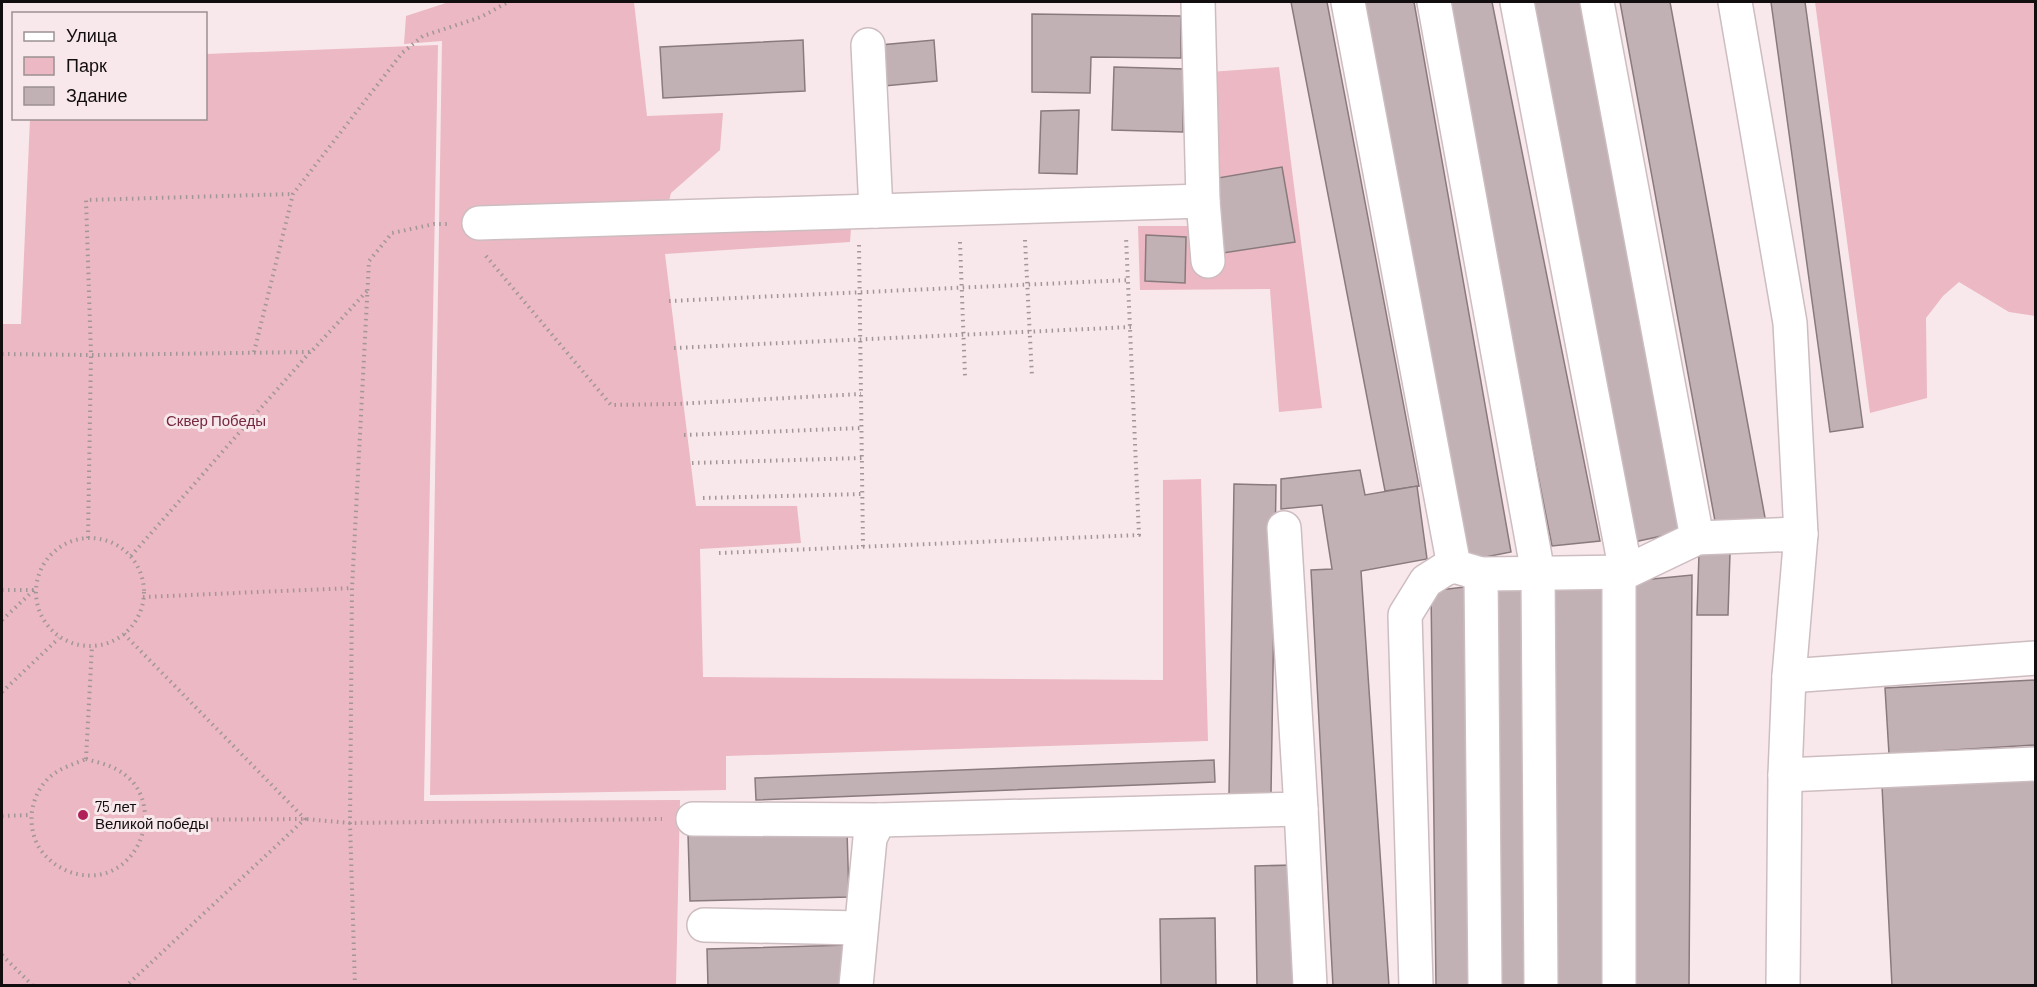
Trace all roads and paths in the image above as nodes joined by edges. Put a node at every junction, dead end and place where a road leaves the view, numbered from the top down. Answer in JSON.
{"nodes":[{"id":1,"x":508,"y":2,"type":"edge"},
{"id":2,"x":1198,"y":2,"type":"edge"},
{"id":3,"x":1348,"y":2,"type":"edge"},
{"id":4,"x":1434,"y":2,"type":"edge"},
{"id":5,"x":1517,"y":2,"type":"edge"},
{"id":6,"x":1597,"y":2,"type":"edge"},
{"id":7,"x":1734,"y":2,"type":"edge"},
{"id":8,"x":868,"y":45,"type":"dead end"},
{"id":9,"x":293,"y":194,"type":"junction"},
{"id":10,"x":1203,"y":201,"type":"junction"},
{"id":11,"x":1123,"y":203,"type":"junction"},
{"id":12,"x":1023,"y":206,"type":"junction"},
{"id":13,"x":958,"y":208,"type":"junction"},
{"id":14,"x":867,"y":211,"type":"junction"},
{"id":15,"x":480,"y":237,"type":"junction"},
{"id":16,"x":1208,"y":261,"type":"dead end"},
{"id":17,"x":1129,"y":280,"type":"junction"},
{"id":18,"x":1027,"y":285,"type":"junction"},
{"id":19,"x":962,"y":288,"type":"junction"},
{"id":20,"x":367,"y":291,"type":"junction"},
{"id":21,"x":860,"y":292,"type":"junction"},
{"id":22,"x":669,"y":301,"type":"dead end"},
{"id":23,"x":1131,"y":327,"type":"junction"},
{"id":24,"x":1030,"y":332,"type":"junction"},
{"id":25,"x":964,"y":335,"type":"junction"},
{"id":26,"x":861,"y":339,"type":"junction"},
{"id":27,"x":674,"y":348,"type":"dead end"},
{"id":28,"x":254,"y":352,"type":"junction"},
{"id":29,"x":311,"y":352,"type":"junction"},
{"id":30,"x":2,"y":354,"type":"edge"},
{"id":31,"x":91,"y":355,"type":"junction"},
{"id":32,"x":965,"y":376,"type":"dead end"},
{"id":33,"x":1032,"y":377,"type":"dead end"},
{"id":34,"x":861,"y":394,"type":"junction"},
{"id":35,"x":862,"y":428,"type":"junction"},
{"id":36,"x":684,"y":435,"type":"dead end"},
{"id":37,"x":862,"y":458,"type":"junction"},
{"id":38,"x":692,"y":463,"type":"dead end"},
{"id":39,"x":863,"y":494,"type":"junction"},
{"id":40,"x":703,"y":498,"type":"dead end"},
{"id":41,"x":1284,"y":528,"type":"dead end"},
{"id":42,"x":1801,"y":534,"type":"junction"},
{"id":43,"x":1697,"y":537,"type":"junction"},
{"id":44,"x":88,"y":538,"type":"junction"},
{"id":45,"x":863,"y":547,"type":"junction"},
{"id":46,"x":719,"y":553,"type":"dead end"},
{"id":47,"x":130,"y":556,"type":"junction"},
{"id":48,"x":1468,"y":570,"type":"junction"},
{"id":49,"x":1623,"y":572,"type":"junction"},
{"id":50,"x":1538,"y":573,"type":"junction"},
{"id":51,"x":352,"y":588,"type":"junction"},
{"id":52,"x":2,"y":590,"type":"edge"},
{"id":53,"x":35,"y":590,"type":"junction"},
{"id":54,"x":143,"y":597,"type":"junction"},
{"id":55,"x":2,"y":620,"type":"edge"},
{"id":56,"x":124,"y":634,"type":"junction"},
{"id":57,"x":59,"y":638,"type":"junction"},
{"id":58,"x":92,"y":646,"type":"junction"},
{"id":59,"x":2036,"y":658,"type":"edge"},
{"id":60,"x":1789,"y":676,"type":"junction"},
{"id":61,"x":2,"y":692,"type":"edge"},
{"id":62,"x":86,"y":759,"type":"junction"},
{"id":63,"x":2036,"y":764,"type":"edge"},
{"id":64,"x":1785,"y":775,"type":"junction"},
{"id":65,"x":1301,"y":808,"type":"junction"},
{"id":66,"x":31,"y":815,"type":"junction"},
{"id":67,"x":2,"y":816,"type":"edge"},
{"id":68,"x":305,"y":819,"type":"junction"},
{"id":69,"x":693,"y":819,"type":"joint"},
{"id":70,"x":145,"y":820,"type":"junction"},
{"id":71,"x":879,"y":820,"type":"junction"},
{"id":72,"x":350,"y":823,"type":"junction"},
{"id":73,"x":704,"y":925,"type":"dead end"},
{"id":74,"x":861,"y":928,"type":"junction"},
{"id":75,"x":2,"y":955,"type":"edge"},
{"id":76,"x":33,"y":986,"type":"edge"},
{"id":77,"x":126,"y":986,"type":"edge"},
{"id":78,"x":354,"y":986,"type":"edge"},
{"id":79,"x":856,"y":986,"type":"edge"},
{"id":80,"x":1310,"y":986,"type":"edge"},
{"id":81,"x":1416,"y":986,"type":"edge"},
{"id":82,"x":1485,"y":986,"type":"edge"},
{"id":83,"x":1541,"y":986,"type":"edge"},
{"id":84,"x":1619,"y":986,"type":"edge"},
{"id":85,"x":1783,"y":986,"type":"edge"}],
"edges":[{"from":1,"to":9,"type":"path"},
{"from":2,"to":10,"type":"street"},
{"from":3,"to":48,"type":"street"},
{"from":4,"to":50,"type":"street"},
{"from":5,"to":49,"type":"street"},
{"from":6,"to":43,"type":"street"},
{"from":7,"to":42,"type":"street"},
{"from":8,"to":14,"type":"street"},
{"from":9,"to":28,"type":"path"},
{"from":9,"to":31,"type":"path"},
{"from":10,"to":11,"type":"street"},
{"from":10,"to":16,"type":"street"},
{"from":11,"to":12,"type":"street"},
{"from":11,"to":17,"type":"path"},
{"from":12,"to":13,"type":"street"},
{"from":12,"to":18,"type":"path"},
{"from":13,"to":14,"type":"street"},
{"from":13,"to":19,"type":"path"},
{"from":14,"to":15,"type":"street"},
{"from":14,"to":21,"type":"path"},
{"from":15,"to":20,"type":"path"},
{"from":15,"to":34,"type":"path"},
{"from":17,"to":18,"type":"path"},
{"from":17,"to":23,"type":"path"},
{"from":18,"to":19,"type":"path"},
{"from":18,"to":24,"type":"path"},
{"from":19,"to":21,"type":"path"},
{"from":19,"to":25,"type":"path"},
{"from":20,"to":29,"type":"path"},
{"from":20,"to":51,"type":"path"},
{"from":21,"to":22,"type":"path"},
{"from":21,"to":26,"type":"path"},
{"from":23,"to":24,"type":"path"},
{"from":23,"to":45,"type":"path"},
{"from":24,"to":25,"type":"path"},
{"from":24,"to":33,"type":"path"},
{"from":25,"to":26,"type":"path"},
{"from":25,"to":32,"type":"path"},
{"from":26,"to":27,"type":"path"},
{"from":26,"to":34,"type":"path"},
{"from":28,"to":29,"type":"path"},
{"from":28,"to":31,"type":"path"},
{"from":29,"to":47,"type":"path"},
{"from":30,"to":31,"type":"path"},
{"from":31,"to":44,"type":"path"},
{"from":34,"to":35,"type":"path"},
{"from":35,"to":36,"type":"path"},
{"from":35,"to":37,"type":"path"},
{"from":37,"to":38,"type":"path"},
{"from":37,"to":39,"type":"path"},
{"from":39,"to":40,"type":"path"},
{"from":39,"to":45,"type":"path"},
{"from":41,"to":65,"type":"street"},
{"from":42,"to":43,"type":"street"},
{"from":42,"to":60,"type":"street"},
{"from":43,"to":49,"type":"street"},
{"from":44,"to":47,"type":"path"},
{"from":44,"to":53,"type":"path"},
{"from":45,"to":46,"type":"path"},
{"from":47,"to":54,"type":"path"},
{"from":48,"to":50,"type":"street"},
{"from":48,"to":81,"type":"street"},
{"from":48,"to":82,"type":"street"},
{"from":49,"to":50,"type":"street"},
{"from":49,"to":84,"type":"street"},
{"from":50,"to":83,"type":"street"},
{"from":51,"to":54,"type":"path"},
{"from":51,"to":72,"type":"path"},
{"from":52,"to":53,"type":"path"},
{"from":53,"to":55,"type":"path"},
{"from":53,"to":57,"type":"path"},
{"from":54,"to":56,"type":"path"},
{"from":56,"to":58,"type":"path"},
{"from":56,"to":68,"type":"path"},
{"from":57,"to":58,"type":"path"},
{"from":57,"to":61,"type":"path"},
{"from":58,"to":62,"type":"path"},
{"from":59,"to":60,"type":"street"},
{"from":60,"to":64,"type":"street"},
{"from":62,"to":66,"type":"path"},
{"from":62,"to":70,"type":"path"},
{"from":63,"to":64,"type":"street"},
{"from":64,"to":85,"type":"street"},
{"from":65,"to":71,"type":"street"},
{"from":65,"to":80,"type":"street"},
{"from":66,"to":67,"type":"path"},
{"from":66,"to":70,"type":"path"},
{"from":68,"to":70,"type":"path"},
{"from":68,"to":72,"type":"path"},
{"from":68,"to":77,"type":"path"},
{"from":69,"to":71,"type":"street"},
{"from":69,"to":72,"type":"path"},
{"from":71,"to":74,"type":"street"},
{"from":72,"to":78,"type":"path"},
{"from":73,"to":74,"type":"street"},
{"from":74,"to":79,"type":"street"},
{"from":75,"to":76,"type":"path"}]}
